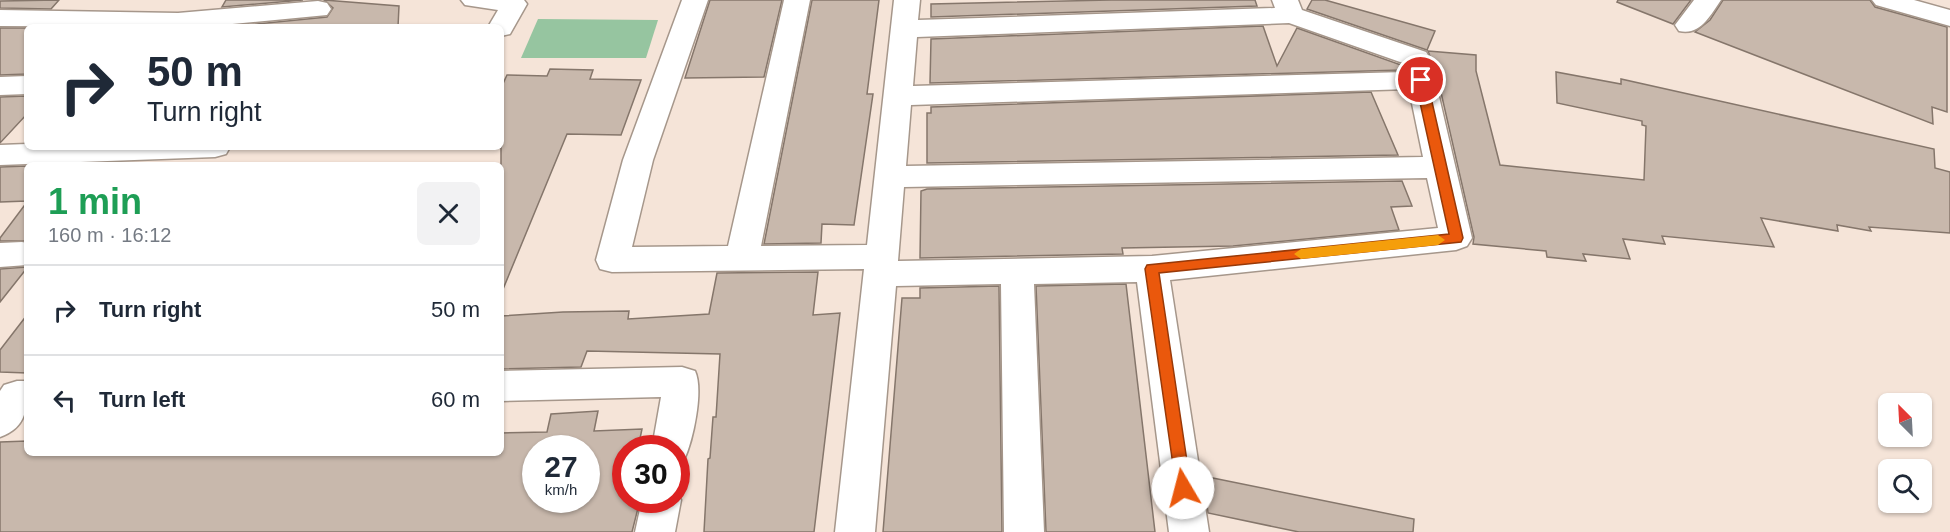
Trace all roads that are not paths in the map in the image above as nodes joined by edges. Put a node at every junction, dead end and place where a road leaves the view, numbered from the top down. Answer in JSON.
{"nodes":[{"id":1,"x":474,"y":0,"type":"edge"},
{"id":2,"x":695,"y":0,"type":"edge"},
{"id":3,"x":797,"y":0,"type":"edge"},
{"id":4,"x":1708,"y":0,"type":"edge"},
{"id":5,"x":1885,"y":0,"type":"edge"},
{"id":6,"x":1288,"y":7,"type":"edge"},
{"id":7,"x":318,"y":9,"type":"dead end"},
{"id":8,"x":210,"y":15,"type":"edge"},
{"id":9,"x":905,"y":15,"type":"edge"},
{"id":10,"x":0,"y":18,"type":"edge"},
{"id":11,"x":1950,"y":18,"type":"edge"},
{"id":12,"x":503,"y":24,"type":"edge"},
{"id":13,"x":1688,"y":25,"type":"dead end"},
{"id":14,"x":1421,"y":80,"type":"junction"},
{"id":15,"x":24,"y":85,"type":"edge"},
{"id":16,"x":0,"y":86,"type":"edge"},
{"id":17,"x":897,"y":96,"type":"junction"},
{"id":18,"x":121,"y":150,"type":"edge"},
{"id":19,"x":0,"y":155,"type":"edge"},
{"id":20,"x":1442,"y":167,"type":"junction"},
{"id":21,"x":891,"y":177,"type":"junction"},
{"id":22,"x":742,"y":259,"type":"junction"},
{"id":23,"x":882,"y":265,"type":"junction"},
{"id":24,"x":1152,"y":269,"type":"junction"},
{"id":25,"x":1017,"y":270,"type":"junction"},
{"id":26,"x":504,"y":386,"type":"edge"},
{"id":27,"x":672,"y":435,"type":"edge"},
{"id":28,"x":659,"y":513,"type":"edge"},
{"id":29,"x":655,"y":532,"type":"edge"},
{"id":30,"x":855,"y":532,"type":"edge"},
{"id":31,"x":1024,"y":532,"type":"edge"},
{"id":32,"x":1189,"y":532,"type":"edge"}],
"edges":[{"from":1,"to":12,"type":"street"},
{"from":2,"to":22,"type":"street"},
{"from":3,"to":22,"type":"street"},
{"from":4,"to":13,"type":"street"},
{"from":5,"to":11,"type":"street"},
{"from":6,"to":9,"type":"street"},
{"from":6,"to":14,"type":"street"},
{"from":7,"to":8,"type":"street"},
{"from":8,"to":10,"type":"street"},
{"from":9,"to":17,"type":"street"},
{"from":14,"to":17,"type":"street"},
{"from":14,"to":20,"type":"street"},
{"from":15,"to":16,"type":"street"},
{"from":17,"to":21,"type":"street"},
{"from":18,"to":19,"type":"street"},
{"from":20,"to":21,"type":"street"},
{"from":20,"to":24,"type":"street"},
{"from":21,"to":23,"type":"street"},
{"from":22,"to":23,"type":"street"},
{"from":23,"to":25,"type":"street"},
{"from":23,"to":30,"type":"street"},
{"from":24,"to":25,"type":"street"},
{"from":24,"to":32,"type":"street"},
{"from":25,"to":31,"type":"street"},
{"from":26,"to":27,"type":"street"},
{"from":28,"to":29,"type":"street"}]}
